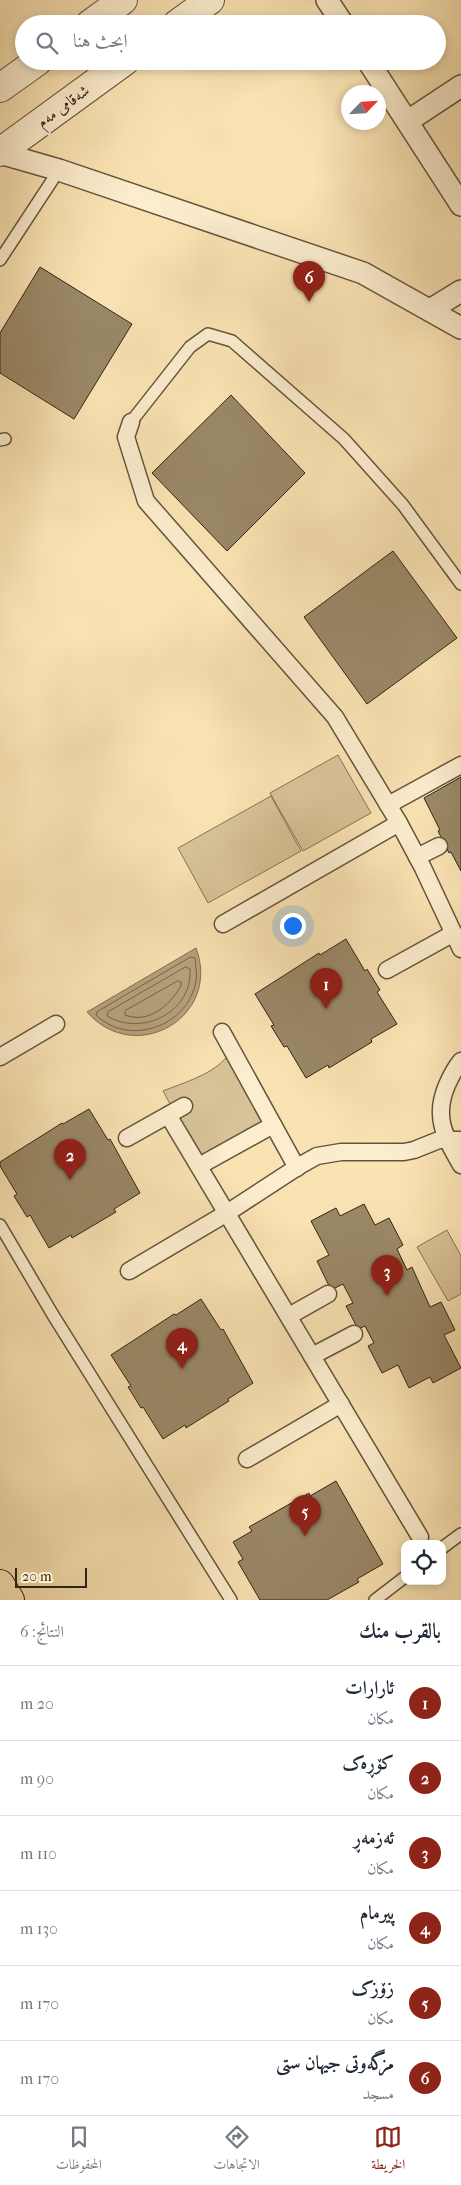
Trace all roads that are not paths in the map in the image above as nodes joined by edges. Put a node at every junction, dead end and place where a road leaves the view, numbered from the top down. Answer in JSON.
{"nodes":[{"id":1,"x":124,"y":0,"type":"edge"},
{"id":2,"x":210,"y":0,"type":"edge"},
{"id":3,"x":327,"y":0,"type":"edge"},
{"id":4,"x":103,"y":15,"type":"edge"},
{"id":5,"x":189,"y":15,"type":"edge"},
{"id":6,"x":337,"y":15,"type":"edge"},
{"id":7,"x":25,"y":70,"type":"edge"},
{"id":8,"x":113,"y":70,"type":"edge"},
{"id":9,"x":374,"y":70,"type":"edge"},
{"id":10,"x":461,"y":86,"type":"edge"},
{"id":11,"x":0,"y":88,"type":"edge"},
{"id":12,"x":408,"y":121,"type":"junction"},
{"id":13,"x":0,"y":152,"type":"edge"},
{"id":14,"x":59,"y":170,"type":"junction"},
{"id":15,"x":461,"y":205,"type":"edge"},
{"id":16,"x":0,"y":260,"type":"edge"},
{"id":17,"x":461,"y":290,"type":"edge"},
{"id":18,"x":430,"y":310,"type":"junction"},
{"id":19,"x":461,"y":328,"type":"edge"},
{"id":20,"x":131,"y":422,"type":"joint"},
{"id":21,"x":461,"y":584,"type":"edge"},
{"id":22,"x":461,"y":765,"type":"edge"},
{"id":23,"x":388,"y":805,"type":"junction"},
{"id":24,"x":399,"y":823,"type":"junction"},
{"id":25,"x":439,"y":846,"type":"dead end"},
{"id":26,"x":417,"y":857,"type":"junction"},
{"id":27,"x":223,"y":924,"type":"dead end"},
{"id":28,"x":459,"y":943,"type":"edge"},
{"id":29,"x":386,"y":970,"type":"dead end"},
{"id":30,"x":56,"y":1024,"type":"dead end"},
{"id":31,"x":222,"y":1032,"type":"dead end"},
{"id":32,"x":0,"y":1057,"type":"edge"},
{"id":33,"x":461,"y":1061,"type":"edge"},
{"id":34,"x":184,"y":1106,"type":"dead end"},
{"id":35,"x":168,"y":1114,"type":"junction"},
{"id":36,"x":273,"y":1124,"type":"junction"},
{"id":37,"x":127,"y":1138,"type":"dead end"},
{"id":38,"x":454,"y":1140,"type":"edge"},
{"id":39,"x":461,"y":1165,"type":"edge"},
{"id":40,"x":199,"y":1166,"type":"junction"},
{"id":41,"x":296,"y":1168,"type":"junction"},
{"id":42,"x":227,"y":1213,"type":"junction"},
{"id":43,"x":0,"y":1225,"type":"edge"},
{"id":44,"x":128,"y":1271,"type":"dead end"},
{"id":45,"x":328,"y":1294,"type":"dead end"},
{"id":46,"x":289,"y":1316,"type":"junction"},
{"id":47,"x":354,"y":1334,"type":"dead end"},
{"id":48,"x":312,"y":1356,"type":"junction"},
{"id":49,"x":341,"y":1404,"type":"junction"},
{"id":50,"x":247,"y":1459,"type":"dead end"},
{"id":51,"x":461,"y":1534,"type":"edge"},
{"id":52,"x":420,"y":1537,"type":"dead end"},
{"id":53,"x":446,"y":1545,"type":"edge"},
{"id":54,"x":401,"y":1580,"type":"edge"},
{"id":55,"x":0,"y":1584,"type":"edge"},
{"id":56,"x":10,"y":1600,"type":"edge"},
{"id":57,"x":231,"y":1600,"type":"edge"},
{"id":58,"x":374,"y":1600,"type":"edge"}],
"edges":[{"from":1,"to":4,"type":"street"},
{"from":2,"to":5,"type":"street"},
{"from":3,"to":6,"type":"street"},
{"from":7,"to":11,"type":"street"},
{"from":8,"to":13,"type":"street","name":"شەقامی مەم"},
{"from":9,"to":12,"type":"street"},
{"from":10,"to":12,"type":"street"},
{"from":12,"to":15,"type":"street"},
{"from":13,"to":14,"type":"street"},
{"from":14,"to":16,"type":"lane"},
{"from":14,"to":18,"type":"street"},
{"from":17,"to":18,"type":"street"},
{"from":18,"to":19,"type":"street"},
{"from":20,"to":21,"type":"lane"},
{"from":20,"to":23,"type":"street"},
{"from":22,"to":23,"type":"street"},
{"from":23,"to":24,"type":"street"},
{"from":24,"to":26,"type":"street"},
{"from":24,"to":27,"type":"street"},
{"from":25,"to":26,"type":"street"},
{"from":26,"to":28,"type":"street"},
{"from":28,"to":29,"type":"street"},
{"from":30,"to":32,"type":"street"},
{"from":31,"to":36,"type":"street"},
{"from":33,"to":38,"type":"street"},
{"from":34,"to":35,"type":"street"},
{"from":35,"to":37,"type":"street"},
{"from":35,"to":40,"type":"street"},
{"from":36,"to":40,"type":"street"},
{"from":36,"to":41,"type":"street"},
{"from":38,"to":39,"type":"street"},
{"from":38,"to":41,"type":"street"},
{"from":40,"to":42,"type":"street"},
{"from":41,"to":42,"type":"street"},
{"from":42,"to":44,"type":"street"},
{"from":42,"to":46,"type":"street"},
{"from":43,"to":57,"type":"lane"},
{"from":45,"to":46,"type":"street"},
{"from":46,"to":48,"type":"street"},
{"from":47,"to":48,"type":"street"},
{"from":48,"to":49,"type":"street"},
{"from":49,"to":50,"type":"street"},
{"from":49,"to":52,"type":"street"},
{"from":51,"to":53,"type":"lane"},
{"from":54,"to":58,"type":"lane"},
{"from":55,"to":56,"type":"highway"}]}
